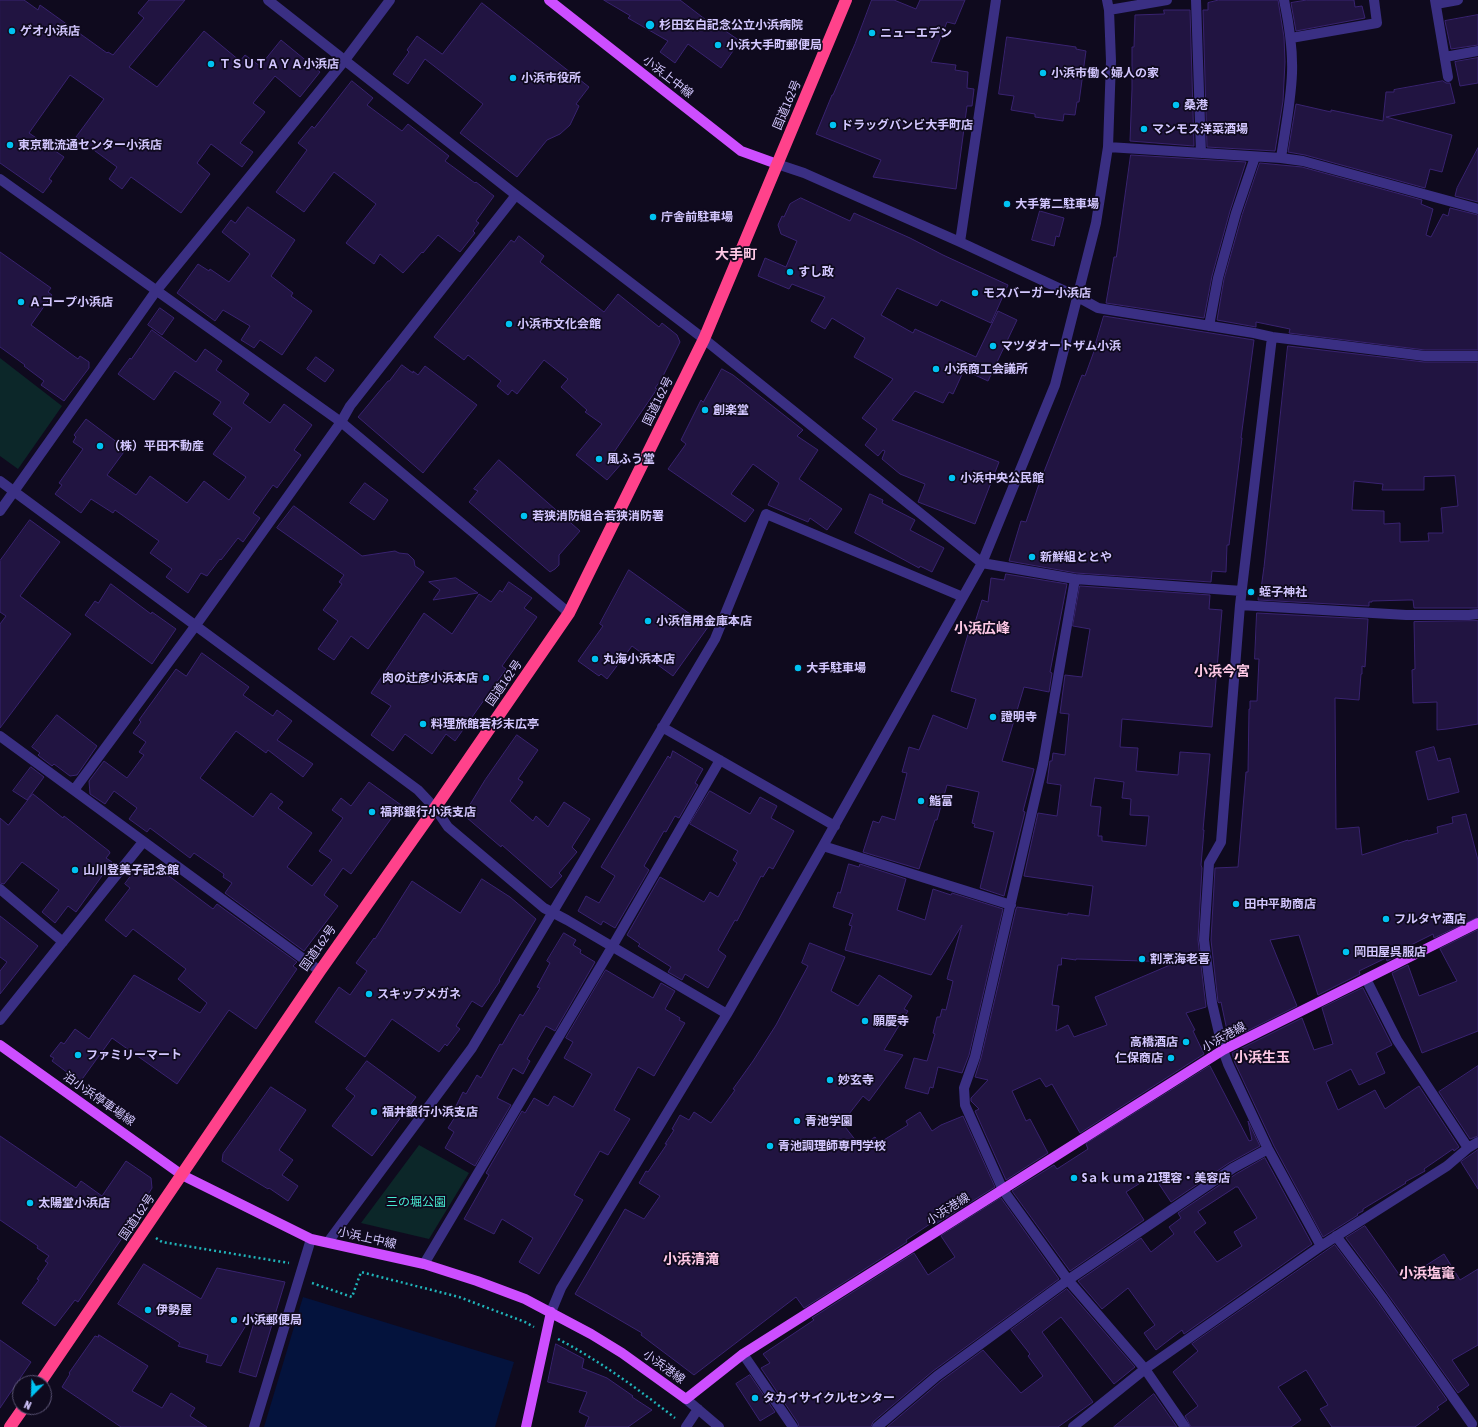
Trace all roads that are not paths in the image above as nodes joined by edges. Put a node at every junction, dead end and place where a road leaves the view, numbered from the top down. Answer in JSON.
{"nodes":[{"id":1,"x":268,"y":0,"type":"edge"},
{"id":2,"x":390,"y":0,"type":"edge"},
{"id":3,"x":549,"y":0,"type":"edge"},
{"id":4,"x":846,"y":0,"type":"edge"},
{"id":5,"x":996,"y":0,"type":"edge"},
{"id":6,"x":1167,"y":0,"type":"edge"},
{"id":7,"x":1196,"y":0,"type":"edge"},
{"id":8,"x":1284,"y":0,"type":"edge"},
{"id":9,"x":1374,"y":0,"type":"edge"},
{"id":10,"x":1458,"y":0,"type":"edge"},
{"id":11,"x":1435,"y":2,"type":"edge"},
{"id":12,"x":1108,"y":5,"type":"edge"},
{"id":13,"x":1291,"y":38,"type":"junction"},
{"id":14,"x":1478,"y":51,"type":"edge"},
{"id":15,"x":1445,"y":57,"type":"junction"},
{"id":16,"x":345,"y":60,"type":"junction"},
{"id":17,"x":1448,"y":77,"type":"dead end"},
{"id":18,"x":1108,"y":147,"type":"junction"},
{"id":19,"x":1201,"y":153,"type":"junction"},
{"id":20,"x":1255,"y":157,"type":"junction"},
{"id":21,"x":1281,"y":158,"type":"junction"},
{"id":22,"x":777,"y":164,"type":"junction"},
{"id":23,"x":0,"y":179,"type":"edge"},
{"id":24,"x":516,"y":195,"type":"junction"},
{"id":25,"x":1478,"y":209,"type":"edge"},
{"id":26,"x":960,"y":242,"type":"junction"},
{"id":27,"x":156,"y":290,"type":"junction"},
{"id":28,"x":1078,"y":297,"type":"junction"},
{"id":29,"x":1209,"y":326,"type":"junction"},
{"id":30,"x":1272,"y":337,"type":"junction"},
{"id":31,"x":704,"y":339,"type":"junction"},
{"id":32,"x":1478,"y":356,"type":"edge"},
{"id":33,"x":342,"y":422,"type":"junction"},
{"id":34,"x":0,"y":481,"type":"edge"},
{"id":35,"x":14,"y":491,"type":"junction"},
{"id":36,"x":0,"y":511,"type":"edge"},
{"id":37,"x":982,"y":563,"type":"junction"},
{"id":38,"x":1075,"y":579,"type":"junction"},
{"id":39,"x":1242,"y":592,"type":"junction"},
{"id":40,"x":963,"y":597,"type":"junction"},
{"id":41,"x":1240,"y":605,"type":"junction"},
{"id":42,"x":569,"y":612,"type":"junction"},
{"id":43,"x":1478,"y":614,"type":"edge"},
{"id":44,"x":196,"y":625,"type":"junction"},
{"id":45,"x":662,"y":727,"type":"junction"},
{"id":46,"x":0,"y":736,"type":"edge"},
{"id":47,"x":720,"y":760,"type":"junction"},
{"id":48,"x":74,"y":790,"type":"junction"},
{"id":49,"x":435,"y":808,"type":"junction"},
{"id":50,"x":835,"y":826,"type":"junction"},
{"id":51,"x":143,"y":842,"type":"junction"},
{"id":52,"x":823,"y":846,"type":"junction"},
{"id":53,"x":0,"y":889,"type":"edge"},
{"id":54,"x":1011,"y":905,"type":"junction"},
{"id":55,"x":552,"y":912,"type":"junction"},
{"id":56,"x":1478,"y":923,"type":"edge"},
{"id":57,"x":63,"y":942,"type":"junction"},
{"id":58,"x":612,"y":947,"type":"junction"},
{"id":59,"x":320,"y":971,"type":"junction"},
{"id":60,"x":1366,"y":979,"type":"junction"},
{"id":61,"x":727,"y":1014,"type":"junction"},
{"id":62,"x":0,"y":1020,"type":"edge"},
{"id":63,"x":0,"y":1045,"type":"edge"},
{"id":64,"x":1223,"y":1050,"type":"junction"},
{"id":65,"x":1478,"y":1142,"type":"edge"},
{"id":66,"x":1468,"y":1148,"type":"junction"},
{"id":67,"x":1268,"y":1149,"type":"junction"},
{"id":68,"x":182,"y":1175,"type":"junction"},
{"id":69,"x":1003,"y":1190,"type":"junction"},
{"id":70,"x":1336,"y":1236,"type":"junction"},
{"id":71,"x":311,"y":1239,"type":"junction"},
{"id":72,"x":328,"y":1242,"type":"junction"},
{"id":73,"x":1321,"y":1246,"type":"junction"},
{"id":74,"x":424,"y":1264,"type":"junction"},
{"id":75,"x":1068,"y":1280,"type":"junction"},
{"id":76,"x":551,"y":1312,"type":"junction"},
{"id":77,"x":743,"y":1354,"type":"junction"},
{"id":78,"x":1145,"y":1369,"type":"junction"},
{"id":79,"x":45,"y":1375,"type":"edge"},
{"id":80,"x":686,"y":1399,"type":"junction"},
{"id":81,"x":698,"y":1409,"type":"junction"},
{"id":82,"x":18,"y":1415,"type":"edge"},
{"id":83,"x":1473,"y":1423,"type":"edge"},
{"id":84,"x":683,"y":1425,"type":"edge"},
{"id":85,"x":10,"y":1427,"type":"edge"},
{"id":86,"x":254,"y":1427,"type":"edge"},
{"id":87,"x":526,"y":1427,"type":"edge"},
{"id":88,"x":719,"y":1427,"type":"edge"},
{"id":89,"x":792,"y":1427,"type":"edge"},
{"id":90,"x":877,"y":1427,"type":"edge"},
{"id":91,"x":1073,"y":1427,"type":"edge"},
{"id":92,"x":1185,"y":1427,"type":"edge"}],
"edges":[{"from":1,"to":16,"type":"street"},
{"from":2,"to":16,"type":"street"},
{"from":3,"to":22,"type":"main road","name":"小浜上中線"},
{"from":4,"to":22,"type":"highway","name":"国道162号"},
{"from":5,"to":26,"type":"street"},
{"from":6,"to":12,"type":"street"},
{"from":7,"to":19,"type":"street"},
{"from":8,"to":13,"type":"street"},
{"from":9,"to":13,"type":"street"},
{"from":10,"to":11,"type":"street"},
{"from":11,"to":15,"type":"street"},
{"from":12,"to":18,"type":"street"},
{"from":13,"to":21,"type":"street"},
{"from":14,"to":15,"type":"street"},
{"from":15,"to":17,"type":"street"},
{"from":16,"to":24,"type":"street"},
{"from":16,"to":27,"type":"street"},
{"from":18,"to":19,"type":"street"},
{"from":18,"to":28,"type":"street"},
{"from":19,"to":20,"type":"street"},
{"from":20,"to":21,"type":"street"},
{"from":20,"to":29,"type":"street"},
{"from":21,"to":25,"type":"street"},
{"from":22,"to":26,"type":"street"},
{"from":22,"to":31,"type":"highway","name":"国道162号"},
{"from":23,"to":27,"type":"street"},
{"from":24,"to":31,"type":"street"},
{"from":24,"to":33,"type":"street"},
{"from":26,"to":28,"type":"street"},
{"from":27,"to":33,"type":"street"},
{"from":27,"to":35,"type":"street"},
{"from":28,"to":29,"type":"street"},
{"from":28,"to":37,"type":"street"},
{"from":29,"to":30,"type":"street"},
{"from":30,"to":32,"type":"street"},
{"from":30,"to":39,"type":"street"},
{"from":31,"to":37,"type":"street"},
{"from":31,"to":42,"type":"highway","name":"国道162号"},
{"from":33,"to":42,"type":"street"},
{"from":33,"to":44,"type":"street"},
{"from":34,"to":35,"type":"street"},
{"from":35,"to":36,"type":"street"},
{"from":35,"to":44,"type":"street"},
{"from":37,"to":38,"type":"street"},
{"from":37,"to":40,"type":"street"},
{"from":38,"to":39,"type":"street"},
{"from":38,"to":54,"type":"street"},
{"from":39,"to":41,"type":"street"},
{"from":40,"to":45,"type":"street"},
{"from":40,"to":50,"type":"street"},
{"from":41,"to":43,"type":"street"},
{"from":41,"to":64,"type":"street"},
{"from":42,"to":49,"type":"highway","name":"国道162号"},
{"from":44,"to":48,"type":"street"},
{"from":44,"to":49,"type":"street"},
{"from":45,"to":47,"type":"street"},
{"from":45,"to":55,"type":"street"},
{"from":46,"to":48,"type":"street"},
{"from":47,"to":50,"type":"street"},
{"from":47,"to":58,"type":"street"},
{"from":48,"to":51,"type":"street"},
{"from":49,"to":55,"type":"street"},
{"from":49,"to":59,"type":"highway","name":"国道162号"},
{"from":50,"to":52,"type":"street"},
{"from":51,"to":57,"type":"street"},
{"from":51,"to":59,"type":"street"},
{"from":52,"to":54,"type":"street"},
{"from":52,"to":61,"type":"street"},
{"from":53,"to":57,"type":"street"},
{"from":54,"to":69,"type":"street"},
{"from":55,"to":58,"type":"street"},
{"from":55,"to":72,"type":"street"},
{"from":56,"to":60,"type":"main road","name":"小浜港線"},
{"from":57,"to":62,"type":"street"},
{"from":58,"to":61,"type":"street"},
{"from":58,"to":74,"type":"street"},
{"from":59,"to":68,"type":"highway","name":"国道162号"},
{"from":60,"to":64,"type":"main road","name":"小浜港線"},
{"from":60,"to":66,"type":"street"},
{"from":61,"to":76,"type":"street"},
{"from":63,"to":68,"type":"main road","name":"泊小浜停車場線"},
{"from":64,"to":67,"type":"street"},
{"from":64,"to":69,"type":"main road","name":"小浜港線"},
{"from":65,"to":66,"type":"street"},
{"from":66,"to":70,"type":"street"},
{"from":67,"to":73,"type":"street"},
{"from":67,"to":75,"type":"street"},
{"from":68,"to":71,"type":"main road","name":"小浜上中線"},
{"from":68,"to":79,"type":"highway","name":"国道162号"},
{"from":69,"to":75,"type":"street"},
{"from":69,"to":77,"type":"main road","name":"小浜港線"},
{"from":70,"to":73,"type":"street"},
{"from":70,"to":83,"type":"street"},
{"from":71,"to":72,"type":"main road","name":"小浜上中線"},
{"from":71,"to":86,"type":"street"},
{"from":72,"to":74,"type":"main road","name":"小浜上中線"},
{"from":73,"to":78,"type":"street"},
{"from":74,"to":76,"type":"main road","name":"小浜上中線"},
{"from":75,"to":78,"type":"street"},
{"from":75,"to":90,"type":"street"},
{"from":76,"to":80,"type":"main road","name":"小浜港線"},
{"from":76,"to":87,"type":"main road"},
{"from":77,"to":80,"type":"main road","name":"小浜港線"},
{"from":77,"to":89,"type":"street"},
{"from":78,"to":91,"type":"street"},
{"from":78,"to":92,"type":"street"},
{"from":80,"to":81,"type":"street"},
{"from":81,"to":84,"type":"street"},
{"from":81,"to":88,"type":"street"},
{"from":82,"to":85,"type":"highway"}]}
